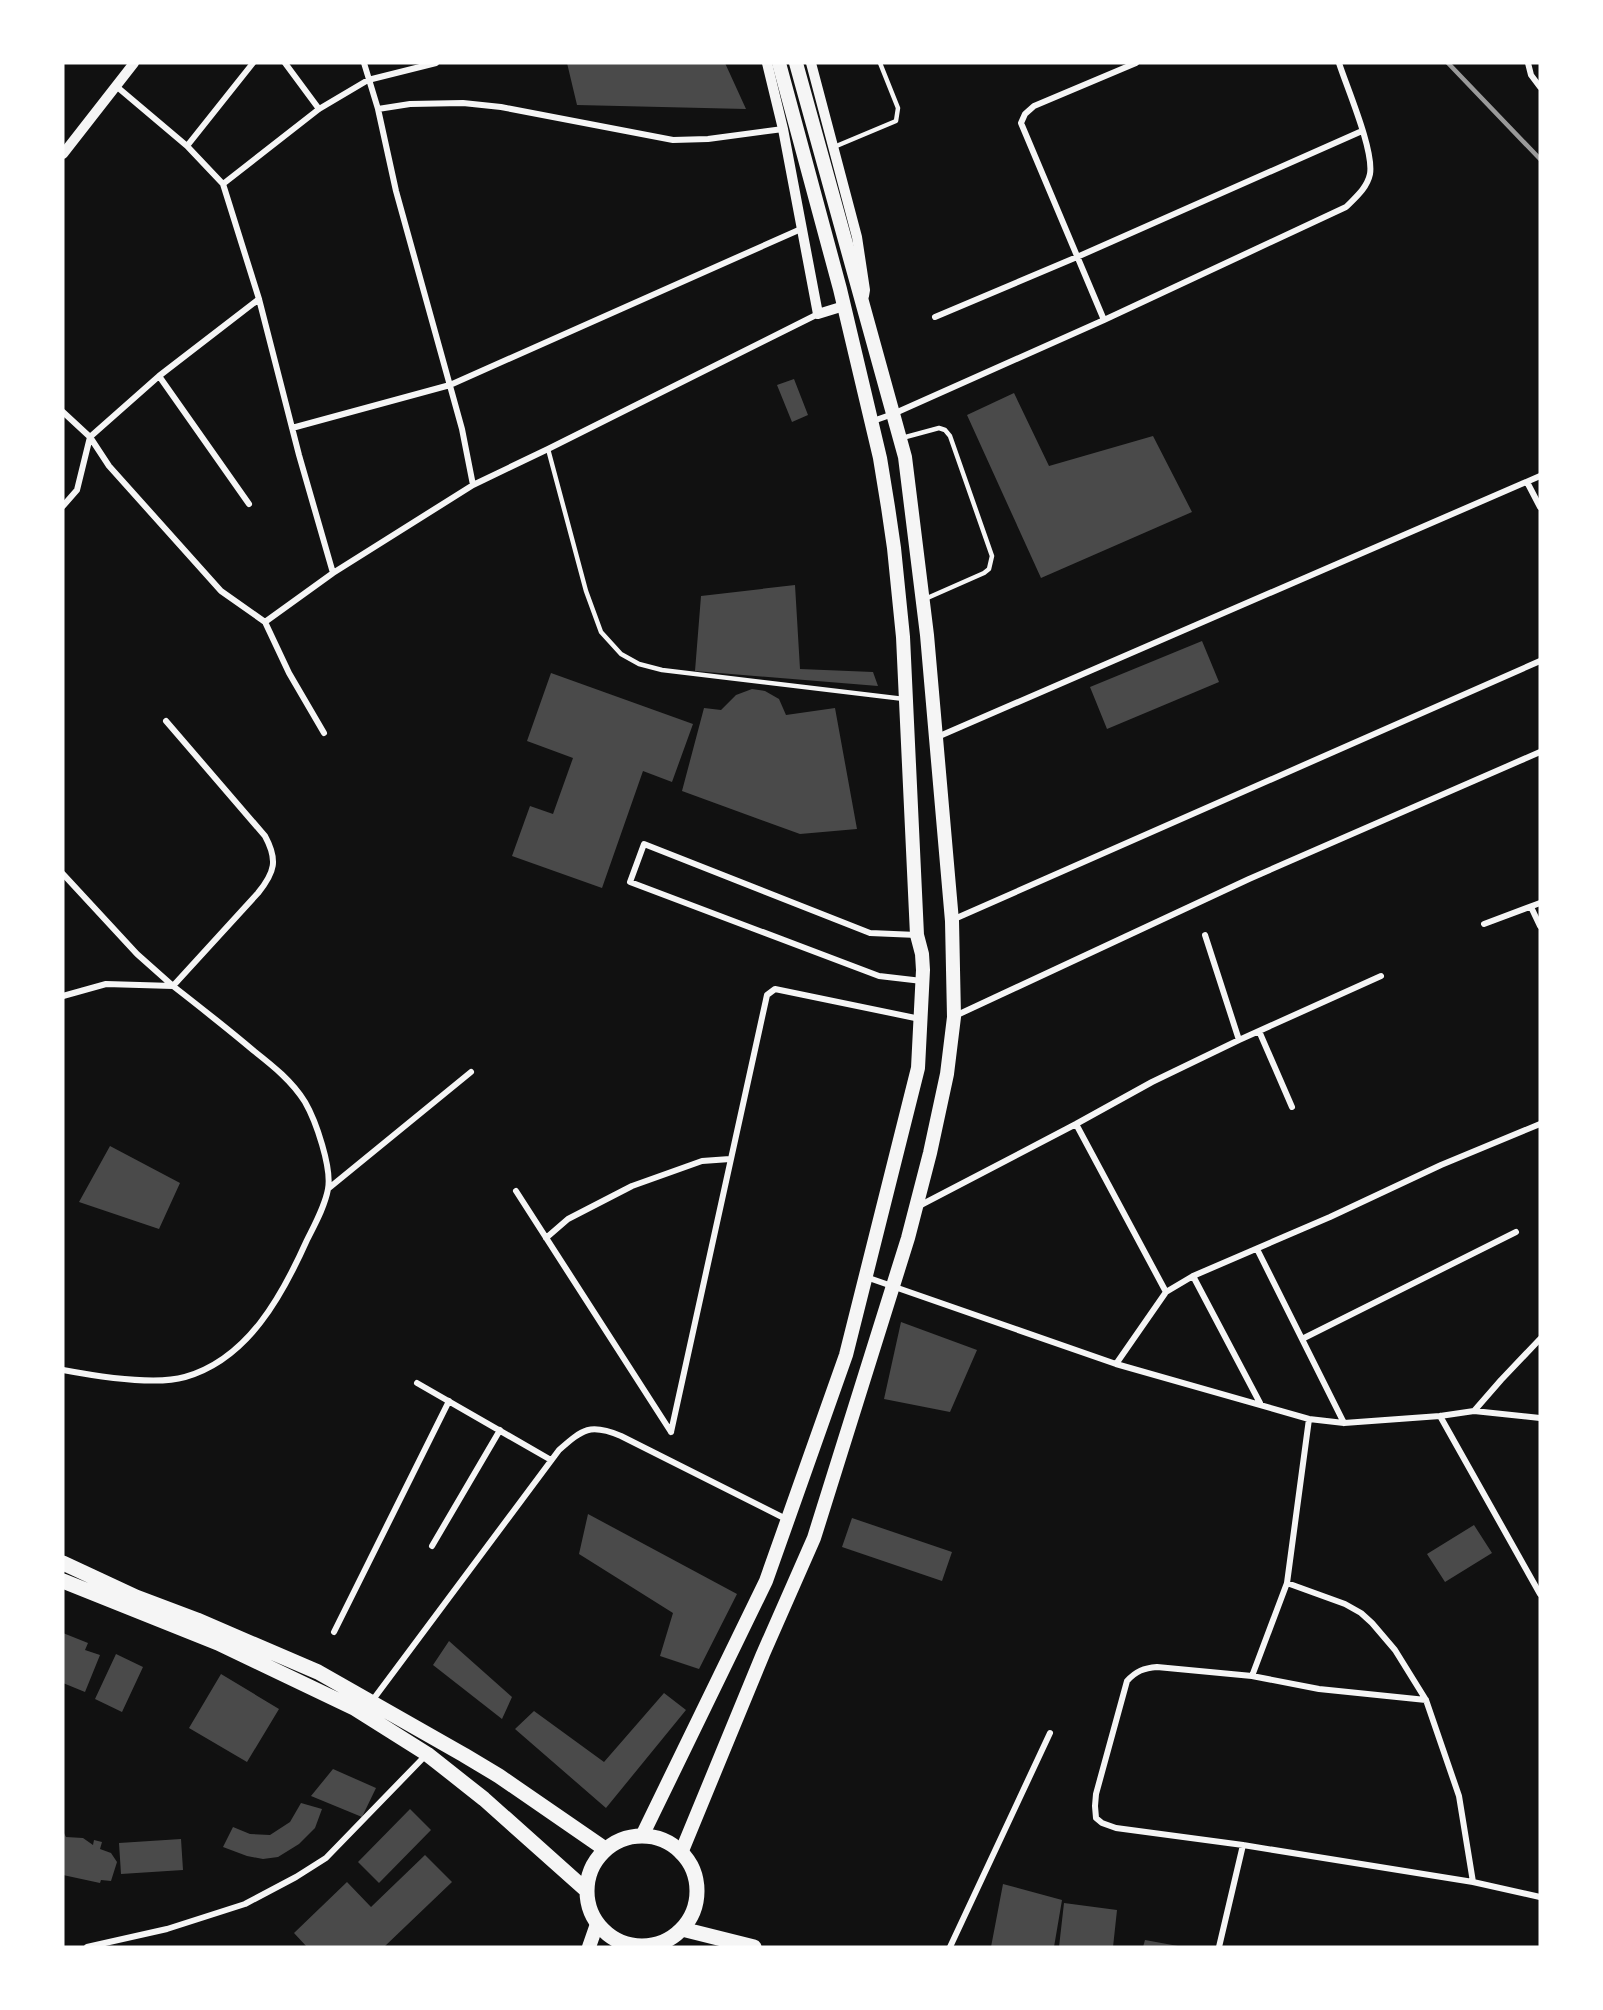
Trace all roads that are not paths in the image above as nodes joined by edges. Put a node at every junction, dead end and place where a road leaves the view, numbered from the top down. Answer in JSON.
{"nodes":[{"id":1,"x":134,"y":63,"type":"edge"},
{"id":2,"x":253,"y":63,"type":"edge"},
{"id":3,"x":285,"y":63,"type":"edge"},
{"id":4,"x":364,"y":63,"type":"edge"},
{"id":5,"x":436,"y":63,"type":"edge"},
{"id":6,"x":767,"y":63,"type":"edge"},
{"id":7,"x":779,"y":63,"type":"edge"},
{"id":8,"x":796,"y":63,"type":"edge"},
{"id":9,"x":812,"y":63,"type":"edge"},
{"id":10,"x":880,"y":63,"type":"edge"},
{"id":11,"x":1136,"y":63,"type":"edge"},
{"id":12,"x":1339,"y":63,"type":"edge"},
{"id":13,"x":1528,"y":63,"type":"edge"},
{"id":14,"x":368,"y":80,"type":"junction"},
{"id":15,"x":116,"y":86,"type":"junction"},
{"id":16,"x":1540,"y":87,"type":"edge"},
{"id":17,"x":319,"y":109,"type":"junction"},
{"id":18,"x":378,"y":109,"type":"junction"},
{"id":19,"x":783,"y":129,"type":"junction"},
{"id":20,"x":1362,"y":131,"type":"junction"},
{"id":21,"x":187,"y":146,"type":"junction"},
{"id":22,"x":833,"y":147,"type":"junction"},
{"id":23,"x":63,"y":154,"type":"edge"},
{"id":24,"x":223,"y":184,"type":"junction"},
{"id":25,"x":801,"y":230,"type":"junction"},
{"id":26,"x":1077,"y":257,"type":"junction"},
{"id":27,"x":259,"y":298,"type":"junction"},
{"id":28,"x":844,"y":306,"type":"junction"},
{"id":29,"x":863,"y":306,"type":"junction"},
{"id":30,"x":818,"y":314,"type":"junction"},
{"id":31,"x":935,"y":317,"type":"dead end"},
{"id":32,"x":1104,"y":320,"type":"junction"},
{"id":33,"x":159,"y":376,"type":"junction"},
{"id":34,"x":450,"y":385,"type":"junction"},
{"id":35,"x":63,"y":412,"type":"edge"},
{"id":36,"x":893,"y":414,"type":"junction"},
{"id":37,"x":872,"y":421,"type":"junction"},
{"id":38,"x":292,"y":428,"type":"junction"},
{"id":39,"x":90,"y":437,"type":"junction"},
{"id":40,"x":900,"y":439,"type":"junction"},
{"id":41,"x":548,"y":449,"type":"junction"},
{"id":42,"x":1540,"y":476,"type":"edge"},
{"id":43,"x":1527,"y":482,"type":"junction"},
{"id":44,"x":472,"y":485,"type":"junction"},
{"id":45,"x":249,"y":504,"type":"dead end"},
{"id":46,"x":63,"y":507,"type":"edge"},
{"id":47,"x":1540,"y":507,"type":"edge"},
{"id":48,"x":333,"y":573,"type":"junction"},
{"id":49,"x":923,"y":600,"type":"junction"},
{"id":50,"x":264,"y":622,"type":"junction"},
{"id":51,"x":1540,"y":661,"type":"edge"},
{"id":52,"x":907,"y":699,"type":"junction"},
{"id":53,"x":166,"y":721,"type":"dead end"},
{"id":54,"x":324,"y":733,"type":"dead end"},
{"id":55,"x":935,"y":738,"type":"junction"},
{"id":56,"x":1540,"y":752,"type":"edge"},
{"id":57,"x":63,"y":874,"type":"edge"},
{"id":58,"x":1540,"y":903,"type":"edge"},
{"id":59,"x":1532,"y":907,"type":"junction"},
{"id":60,"x":952,"y":921,"type":"junction"},
{"id":61,"x":1484,"y":924,"type":"dead end"},
{"id":62,"x":1540,"y":926,"type":"edge"},
{"id":63,"x":918,"y":935,"type":"junction"},
{"id":64,"x":1205,"y":935,"type":"dead end"},
{"id":65,"x":1381,"y":976,"type":"dead end"},
{"id":66,"x":923,"y":981,"type":"junction"},
{"id":67,"x":173,"y":986,"type":"junction"},
{"id":68,"x":63,"y":996,"type":"edge"},
{"id":69,"x":954,"y":1017,"type":"junction"},
{"id":70,"x":921,"y":1020,"type":"junction"},
{"id":71,"x":1259,"y":1030,"type":"junction"},
{"id":72,"x":1239,"y":1040,"type":"junction"},
{"id":73,"x":471,"y":1072,"type":"dead end"},
{"id":74,"x":1292,"y":1107,"type":"dead end"},
{"id":75,"x":1076,"y":1124,"type":"junction"},
{"id":76,"x":1540,"y":1124,"type":"edge"},
{"id":77,"x":730,"y":1159,"type":"junction"},
{"id":78,"x":329,"y":1188,"type":"junction"},
{"id":79,"x":516,"y":1191,"type":"dead end"},
{"id":80,"x":916,"y":1208,"type":"junction"},
{"id":81,"x":1516,"y":1232,"type":"dead end"},
{"id":82,"x":546,"y":1238,"type":"junction"},
{"id":83,"x":1257,"y":1249,"type":"junction"},
{"id":84,"x":1193,"y":1276,"type":"junction"},
{"id":85,"x":866,"y":1277,"type":"junction"},
{"id":86,"x":893,"y":1285,"type":"junction"},
{"id":87,"x":1166,"y":1292,"type":"junction"},
{"id":88,"x":1302,"y":1339,"type":"junction"},
{"id":89,"x":1540,"y":1339,"type":"edge"},
{"id":90,"x":1116,"y":1364,"type":"junction"},
{"id":91,"x":63,"y":1370,"type":"edge"},
{"id":92,"x":417,"y":1383,"type":"dead end"},
{"id":93,"x":449,"y":1401,"type":"junction"},
{"id":94,"x":1260,"y":1403,"type":"junction"},
{"id":95,"x":1474,"y":1411,"type":"junction"},
{"id":96,"x":1440,"y":1416,"type":"junction"},
{"id":97,"x":1540,"y":1418,"type":"edge"},
{"id":98,"x":1309,"y":1419,"type":"junction"},
{"id":99,"x":1344,"y":1423,"type":"junction"},
{"id":100,"x":500,"y":1431,"type":"junction"},
{"id":101,"x":551,"y":1460,"type":"junction"},
{"id":102,"x":789,"y":1520,"type":"junction"},
{"id":103,"x":432,"y":1546,"type":"dead end"},
{"id":104,"x":63,"y":1563,"type":"edge"},
{"id":105,"x":63,"y":1581,"type":"edge"},
{"id":106,"x":1287,"y":1582,"type":"junction"},
{"id":107,"x":1540,"y":1594,"type":"edge"},
{"id":108,"x":334,"y":1632,"type":"dead end"},
{"id":109,"x":1252,"y":1676,"type":"junction"},
{"id":110,"x":1426,"y":1700,"type":"junction"},
{"id":111,"x":372,"y":1701,"type":"junction"},
{"id":112,"x":1050,"y":1733,"type":"dead end"},
{"id":113,"x":427,"y":1754,"type":"junction"},
{"id":114,"x":642,"y":1836,"type":"junction"},
{"id":115,"x":1244,"y":1845,"type":"junction"},
{"id":116,"x":605,"y":1850,"type":"junction"},
{"id":117,"x":681,"y":1853,"type":"junction"},
{"id":118,"x":1473,"y":1882,"type":"junction"},
{"id":119,"x":586,"y":1890,"type":"junction"},
{"id":120,"x":1540,"y":1897,"type":"edge"},
{"id":121,"x":597,"y":1924,"type":"junction"},
{"id":122,"x":682,"y":1929,"type":"junction"},
{"id":123,"x":631,"y":1946,"type":"edge"},
{"id":124,"x":658,"y":1946,"type":"edge"},
{"id":125,"x":87,"y":1947,"type":"edge"},
{"id":126,"x":589,"y":1947,"type":"edge"},
{"id":127,"x":754,"y":1947,"type":"edge"},
{"id":128,"x":950,"y":1947,"type":"edge"},
{"id":129,"x":1219,"y":1947,"type":"edge"}],
"edges":[{"from":1,"to":15,"type":"street"},
{"from":2,"to":21,"type":"street"},
{"from":3,"to":17,"type":"street"},
{"from":4,"to":14,"type":"street"},
{"from":5,"to":14,"type":"street"},
{"from":6,"to":19,"type":"street"},
{"from":7,"to":28,"type":"main road"},
{"from":8,"to":29,"type":"main road"},
{"from":9,"to":22,"type":"street"},
{"from":10,"to":22,"type":"lane"},
{"from":11,"to":26,"type":"street"},
{"from":12,"to":20,"type":"street"},
{"from":13,"to":16,"type":"street"},
{"from":14,"to":17,"type":"street"},
{"from":14,"to":18,"type":"street"},
{"from":15,"to":21,"type":"street"},
{"from":15,"to":23,"type":"street"},
{"from":17,"to":24,"type":"street"},
{"from":18,"to":19,"type":"street"},
{"from":18,"to":34,"type":"street"},
{"from":19,"to":25,"type":"street"},
{"from":20,"to":26,"type":"street"},
{"from":20,"to":32,"type":"street"},
{"from":21,"to":24,"type":"street"},
{"from":22,"to":29,"type":"street"},
{"from":24,"to":27,"type":"street"},
{"from":25,"to":30,"type":"street"},
{"from":25,"to":34,"type":"street"},
{"from":26,"to":31,"type":"street"},
{"from":26,"to":32,"type":"street"},
{"from":27,"to":33,"type":"street"},
{"from":27,"to":38,"type":"street"},
{"from":28,"to":30,"type":"street"},
{"from":28,"to":37,"type":"main road"},
{"from":29,"to":36,"type":"main road"},
{"from":30,"to":41,"type":"street"},
{"from":32,"to":36,"type":"street"},
{"from":33,"to":39,"type":"street"},
{"from":33,"to":45,"type":"street"},
{"from":34,"to":38,"type":"street"},
{"from":34,"to":44,"type":"street"},
{"from":35,"to":39,"type":"street"},
{"from":36,"to":37,"type":"street"},
{"from":36,"to":40,"type":"main road"},
{"from":37,"to":52,"type":"main road"},
{"from":38,"to":48,"type":"street"},
{"from":39,"to":46,"type":"street"},
{"from":39,"to":50,"type":"street"},
{"from":40,"to":49,"type":"main road"},
{"from":40,"to":49,"type":"lane"},
{"from":41,"to":44,"type":"street"},
{"from":41,"to":52,"type":"lane"},
{"from":42,"to":43,"type":"street"},
{"from":43,"to":47,"type":"street"},
{"from":43,"to":55,"type":"street"},
{"from":44,"to":48,"type":"street"},
{"from":48,"to":50,"type":"street"},
{"from":49,"to":55,"type":"main road"},
{"from":50,"to":54,"type":"street"},
{"from":51,"to":60,"type":"street"},
{"from":52,"to":63,"type":"main road"},
{"from":53,"to":67,"type":"street"},
{"from":55,"to":60,"type":"main road"},
{"from":56,"to":69,"type":"street"},
{"from":57,"to":67,"type":"street"},
{"from":58,"to":59,"type":"street"},
{"from":59,"to":61,"type":"street"},
{"from":59,"to":62,"type":"street"},
{"from":60,"to":69,"type":"main road"},
{"from":63,"to":66,"type":"main road"},
{"from":63,"to":66,"type":"street"},
{"from":64,"to":72,"type":"street"},
{"from":65,"to":71,"type":"street"},
{"from":66,"to":70,"type":"main road"},
{"from":67,"to":68,"type":"street"},
{"from":67,"to":78,"type":"street"},
{"from":69,"to":80,"type":"main road"},
{"from":70,"to":77,"type":"street"},
{"from":70,"to":85,"type":"main road"},
{"from":71,"to":72,"type":"street"},
{"from":71,"to":74,"type":"street"},
{"from":72,"to":75,"type":"street"},
{"from":73,"to":78,"type":"street"},
{"from":75,"to":80,"type":"street"},
{"from":75,"to":87,"type":"street"},
{"from":76,"to":83,"type":"street"},
{"from":77,"to":82,"type":"street"},
{"from":77,"to":82,"type":"street"},
{"from":78,"to":91,"type":"street"},
{"from":79,"to":82,"type":"street"},
{"from":80,"to":86,"type":"main road"},
{"from":81,"to":88,"type":"street"},
{"from":83,"to":84,"type":"street"},
{"from":83,"to":88,"type":"street"},
{"from":84,"to":87,"type":"street"},
{"from":84,"to":94,"type":"street"},
{"from":85,"to":86,"type":"street"},
{"from":85,"to":102,"type":"main road"},
{"from":86,"to":90,"type":"street"},
{"from":86,"to":117,"type":"main road"},
{"from":87,"to":90,"type":"street"},
{"from":88,"to":99,"type":"street"},
{"from":89,"to":95,"type":"street"},
{"from":90,"to":94,"type":"street"},
{"from":92,"to":93,"type":"street"},
{"from":93,"to":100,"type":"street"},
{"from":93,"to":108,"type":"street"},
{"from":94,"to":98,"type":"street"},
{"from":95,"to":96,"type":"street"},
{"from":95,"to":97,"type":"street"},
{"from":96,"to":99,"type":"street"},
{"from":96,"to":107,"type":"street"},
{"from":98,"to":99,"type":"street"},
{"from":98,"to":106,"type":"street"},
{"from":100,"to":101,"type":"street"},
{"from":100,"to":103,"type":"street"},
{"from":101,"to":102,"type":"street"},
{"from":101,"to":111,"type":"street"},
{"from":102,"to":114,"type":"main road"},
{"from":104,"to":111,"type":"highway"},
{"from":105,"to":113,"type":"highway"},
{"from":106,"to":109,"type":"street"},
{"from":106,"to":110,"type":"street"},
{"from":109,"to":110,"type":"street"},
{"from":109,"to":115,"type":"street"},
{"from":110,"to":118,"type":"street"},
{"from":111,"to":116,"type":"highway"},
{"from":112,"to":128,"type":"street"},
{"from":113,"to":119,"type":"highway"},
{"from":113,"to":125,"type":"street"},
{"from":114,"to":116,"type":"highway"},
{"from":114,"to":117,"type":"highway"},
{"from":115,"to":118,"type":"street"},
{"from":115,"to":129,"type":"street"},
{"from":116,"to":119,"type":"highway"},
{"from":117,"to":122,"type":"highway"},
{"from":118,"to":120,"type":"street"},
{"from":119,"to":121,"type":"highway"},
{"from":121,"to":123,"type":"highway"},
{"from":121,"to":126,"type":"main road"},
{"from":122,"to":124,"type":"highway"},
{"from":122,"to":127,"type":"highway"},
{"from":123,"to":124,"type":"highway"}]}
